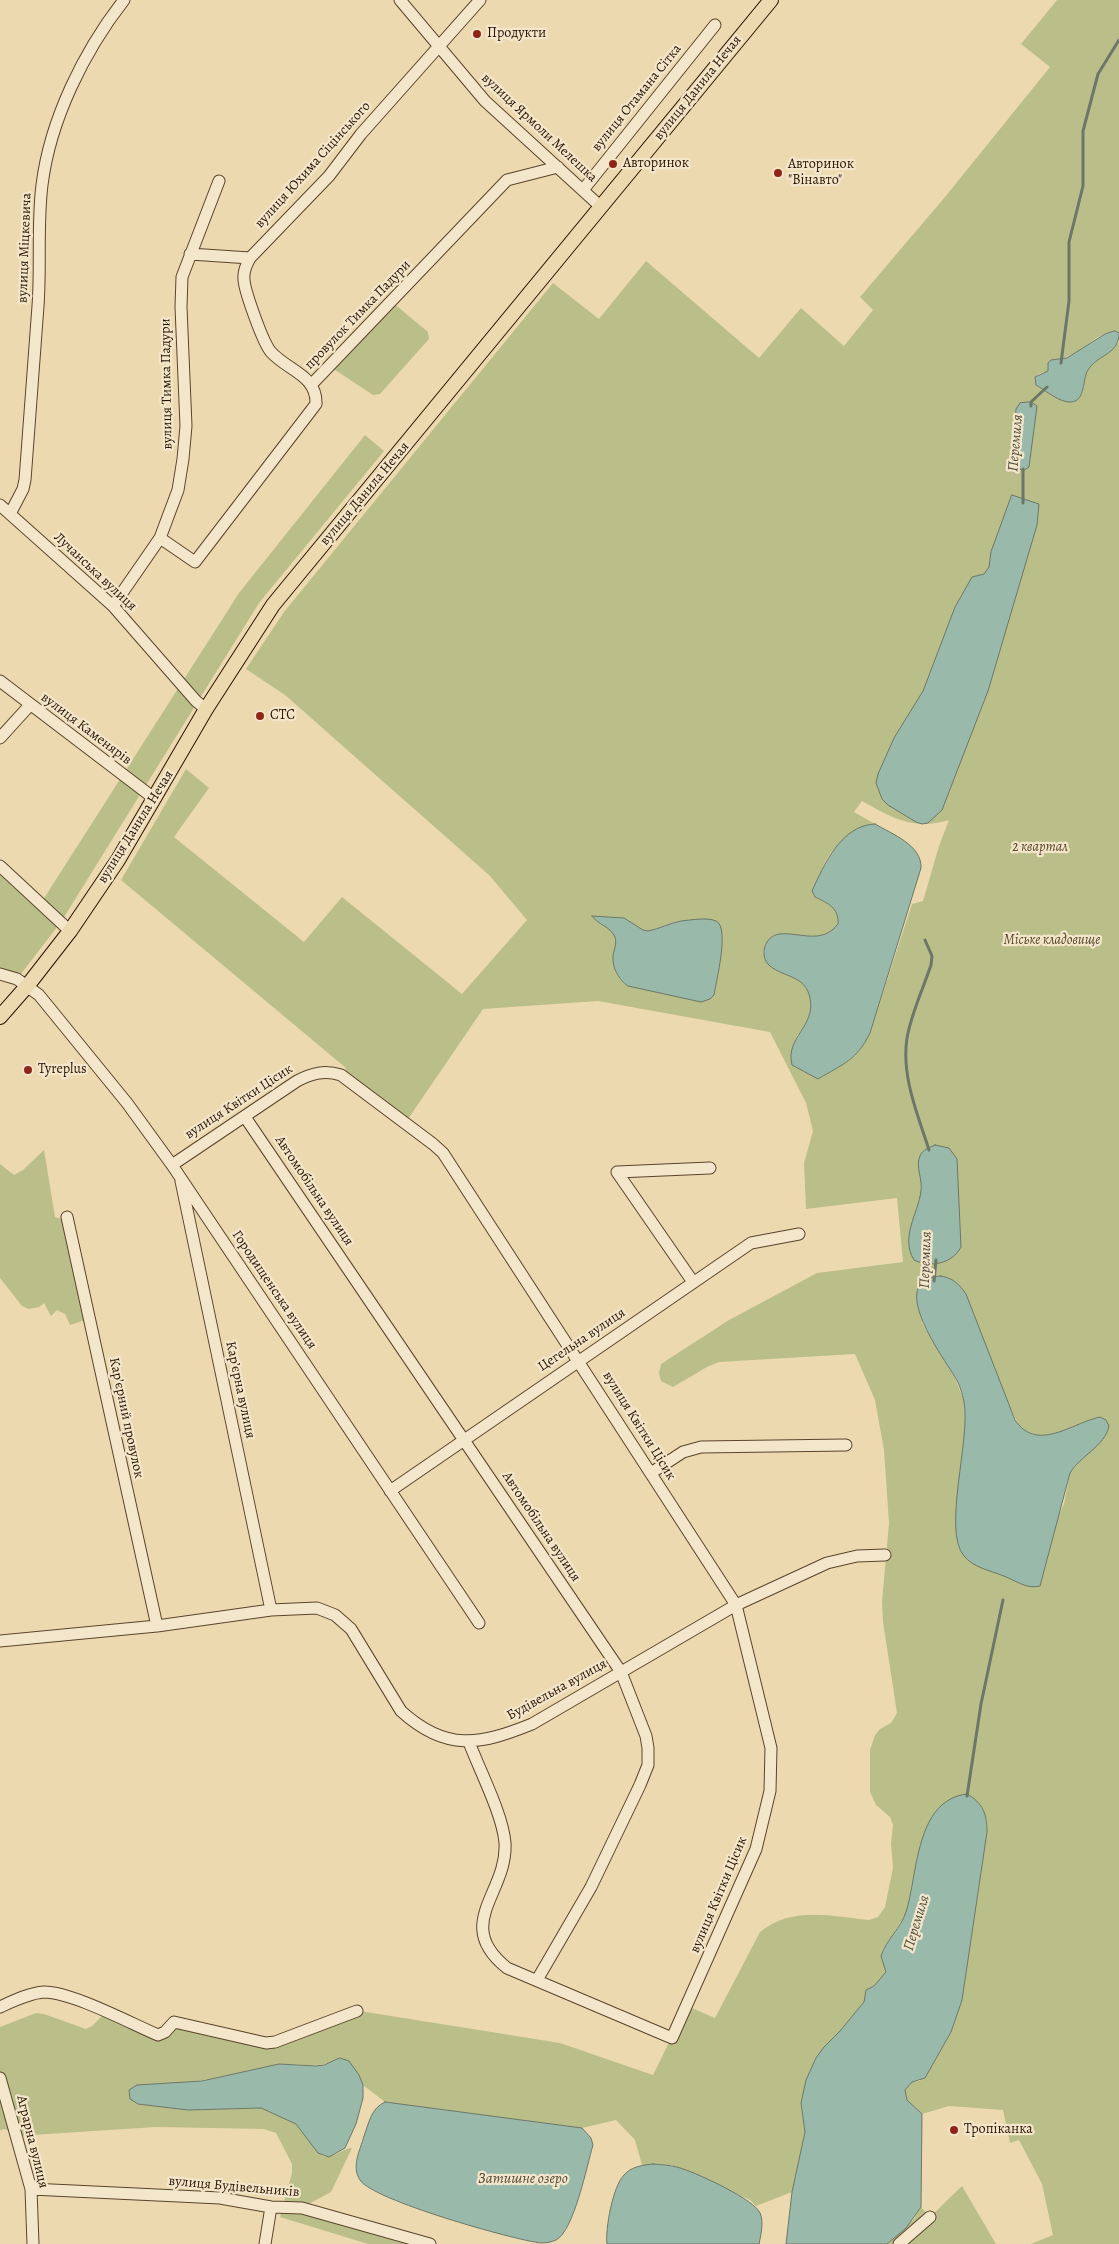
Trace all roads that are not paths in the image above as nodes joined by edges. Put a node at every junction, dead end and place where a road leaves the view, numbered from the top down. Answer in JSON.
{"nodes":[{"id":1,"x":124,"y":0,"type":"edge"},
{"id":2,"x":400,"y":0,"type":"edge"},
{"id":3,"x":480,"y":0,"type":"edge"},
{"id":4,"x":771,"y":0,"type":"edge"},
{"id":5,"x":716,"y":25,"type":"dead end"},
{"id":6,"x":438,"y":48,"type":"junction"},
{"id":7,"x":558,"y":167,"type":"junction"},
{"id":8,"x":219,"y":180,"type":"dead end"},
{"id":9,"x":583,"y":190,"type":"junction"},
{"id":10,"x":601,"y":207,"type":"junction"},
{"id":11,"x":190,"y":254,"type":"junction"},
{"id":12,"x":250,"y":258,"type":"junction"},
{"id":13,"x":312,"y":384,"type":"junction"},
{"id":14,"x":0,"y":506,"type":"edge"},
{"id":15,"x":10,"y":514,"type":"junction"},
{"id":16,"x":160,"y":538,"type":"junction"},
{"id":17,"x":113,"y":606,"type":"junction"},
{"id":18,"x":0,"y":681,"type":"edge"},
{"id":19,"x":30,"y":705,"type":"junction"},
{"id":20,"x":206,"y":708,"type":"junction"},
{"id":21,"x":0,"y":738,"type":"edge"},
{"id":22,"x":155,"y":799,"type":"junction"},
{"id":23,"x":0,"y":866,"type":"edge"},
{"id":24,"x":70,"y":930,"type":"junction"},
{"id":25,"x":0,"y":974,"type":"edge"},
{"id":26,"x":28,"y":986,"type":"junction"},
{"id":27,"x":0,"y":1017,"type":"edge"},
{"id":28,"x":245,"y":1116,"type":"junction"},
{"id":29,"x":172,"y":1164,"type":"junction"},
{"id":30,"x":710,"y":1168,"type":"dead end"},
{"id":31,"x":180,"y":1176,"type":"junction"},
{"id":32,"x":66,"y":1218,"type":"dead end"},
{"id":33,"x":799,"y":1234,"type":"dead end"},
{"id":34,"x":693,"y":1282,"type":"junction"},
{"id":35,"x":579,"y":1361,"type":"junction"},
{"id":36,"x":464,"y":1440,"type":"junction"},
{"id":37,"x":846,"y":1445,"type":"dead end"},
{"id":38,"x":651,"y":1473,"type":"junction"},
{"id":39,"x":390,"y":1491,"type":"junction"},
{"id":40,"x":885,"y":1555,"type":"dead end"},
{"id":41,"x":736,"y":1605,"type":"junction"},
{"id":42,"x":271,"y":1610,"type":"junction"},
{"id":43,"x":480,"y":1624,"type":"dead end"},
{"id":44,"x":157,"y":1626,"type":"junction"},
{"id":45,"x":0,"y":1641,"type":"edge"},
{"id":46,"x":621,"y":1672,"type":"junction"},
{"id":47,"x":469,"y":1742,"type":"junction"},
{"id":48,"x":537,"y":1980,"type":"junction"},
{"id":49,"x":0,"y":2007,"type":"edge"},
{"id":50,"x":357,"y":2011,"type":"dead end"},
{"id":51,"x":0,"y":2078,"type":"edge"},
{"id":52,"x":30,"y":2190,"type":"junction"},
{"id":53,"x":271,"y":2207,"type":"junction"},
{"id":54,"x":930,"y":2217,"type":"dead end"},
{"id":55,"x":33,"y":2244,"type":"edge"},
{"id":56,"x":265,"y":2244,"type":"edge"},
{"id":57,"x":430,"y":2244,"type":"edge"},
{"id":58,"x":898,"y":2244,"type":"edge"}],
"edges":[{"from":1,"to":15,"type":"street","name":"вулиця Міцкевича"},
{"from":2,"to":6,"type":"street","name":"вулиця Ярмоли Мелешка"},
{"from":3,"to":6,"type":"street","name":"вулиця Юхима Сіцінського"},
{"from":4,"to":10,"type":"main road","name":"вулиця Данила Нечая"},
{"from":5,"to":9,"type":"street","name":"вулиця Отамана Сітка"},
{"from":6,"to":7,"type":"street","name":"вулиця Ярмоли Мелешка"},
{"from":6,"to":12,"type":"street","name":"вулиця Юхима Сіцінського"},
{"from":7,"to":9,"type":"street","name":"вулиця Ярмоли Мелешка"},
{"from":7,"to":13,"type":"street","name":"провулок Тимка Падури"},
{"from":8,"to":11,"type":"street","name":"вулиця Тимка Падури"},
{"from":9,"to":10,"type":"street","name":"вулиця Ярмоли Мелешка"},
{"from":10,"to":20,"type":"main road","name":"вулиця Данила Нечая"},
{"from":11,"to":12,"type":"street"},
{"from":11,"to":16,"type":"street","name":"вулиця Тимка Падури"},
{"from":12,"to":13,"type":"street"},
{"from":13,"to":16,"type":"street","name":"провулок Тимка Падури"},
{"from":14,"to":15,"type":"street","name":"Лучанська вулиця"},
{"from":15,"to":17,"type":"street","name":"Лучанська вулиця"},
{"from":16,"to":17,"type":"street","name":"вулиця Тимка Падури"},
{"from":17,"to":20,"type":"street","name":"Лучанська вулиця"},
{"from":18,"to":19,"type":"street","name":"вулиця Каменярів"},
{"from":19,"to":21,"type":"street"},
{"from":19,"to":22,"type":"street","name":"вулиця Каменярів"},
{"from":20,"to":22,"type":"main road","name":"вулиця Данила Нечая"},
{"from":22,"to":24,"type":"main road","name":"вулиця Данила Нечая"},
{"from":23,"to":24,"type":"street"},
{"from":24,"to":26,"type":"main road","name":"вулиця Данила Нечая"},
{"from":25,"to":26,"type":"street"},
{"from":26,"to":27,"type":"main road","name":"вулиця Данила Нечая"},
{"from":26,"to":29,"type":"street","name":"Городищенська вулиця"},
{"from":28,"to":29,"type":"street","name":"вулиця Квітки Цісик"},
{"from":28,"to":35,"type":"street","name":"вулиця Квітки Цісик"},
{"from":28,"to":36,"type":"street","name":"Автомобільна вулиця"},
{"from":29,"to":31,"type":"street","name":"Городищенська вулиця"},
{"from":30,"to":34,"type":"street"},
{"from":31,"to":39,"type":"street","name":"Городищенська вулиця"},
{"from":31,"to":42,"type":"street","name":"Карʼєрна вулиця"},
{"from":32,"to":44,"type":"street","name":"Карʼєрний провулок"},
{"from":33,"to":34,"type":"street","name":"Цегельна вулиця"},
{"from":34,"to":35,"type":"street","name":"Цегельна вулиця"},
{"from":35,"to":36,"type":"street","name":"Цегельна вулиця"},
{"from":35,"to":38,"type":"street","name":"вулиця Квітки Цісик"},
{"from":36,"to":39,"type":"street","name":"Цегельна вулиця"},
{"from":36,"to":46,"type":"street","name":"Автомобільна вулиця"},
{"from":37,"to":38,"type":"street"},
{"from":38,"to":41,"type":"street","name":"вулиця Квітки Цісик"},
{"from":39,"to":43,"type":"street","name":"Городищенська вулиця"},
{"from":40,"to":41,"type":"street","name":"Будівельна вулиця"},
{"from":41,"to":46,"type":"street","name":"Будівельна вулиця"},
{"from":41,"to":48,"type":"street","name":"вулиця Квітки Цісик"},
{"from":42,"to":44,"type":"street","name":"Будівельна вулиця"},
{"from":42,"to":47,"type":"street","name":"Будівельна вулиця"},
{"from":44,"to":45,"type":"street","name":"Будівельна вулиця"},
{"from":46,"to":47,"type":"street","name":"Будівельна вулиця"},
{"from":46,"to":48,"type":"street","name":"Автомобільна вулиця"},
{"from":47,"to":48,"type":"street"},
{"from":49,"to":50,"type":"street"},
{"from":51,"to":52,"type":"street","name":"Аграрна вулиця"},
{"from":52,"to":53,"type":"street","name":"вулиця Будівельників"},
{"from":52,"to":55,"type":"street","name":"Аграрна вулиця"},
{"from":53,"to":56,"type":"street"},
{"from":53,"to":57,"type":"street","name":"вулиця Будівельників"},
{"from":54,"to":58,"type":"street"}]}
